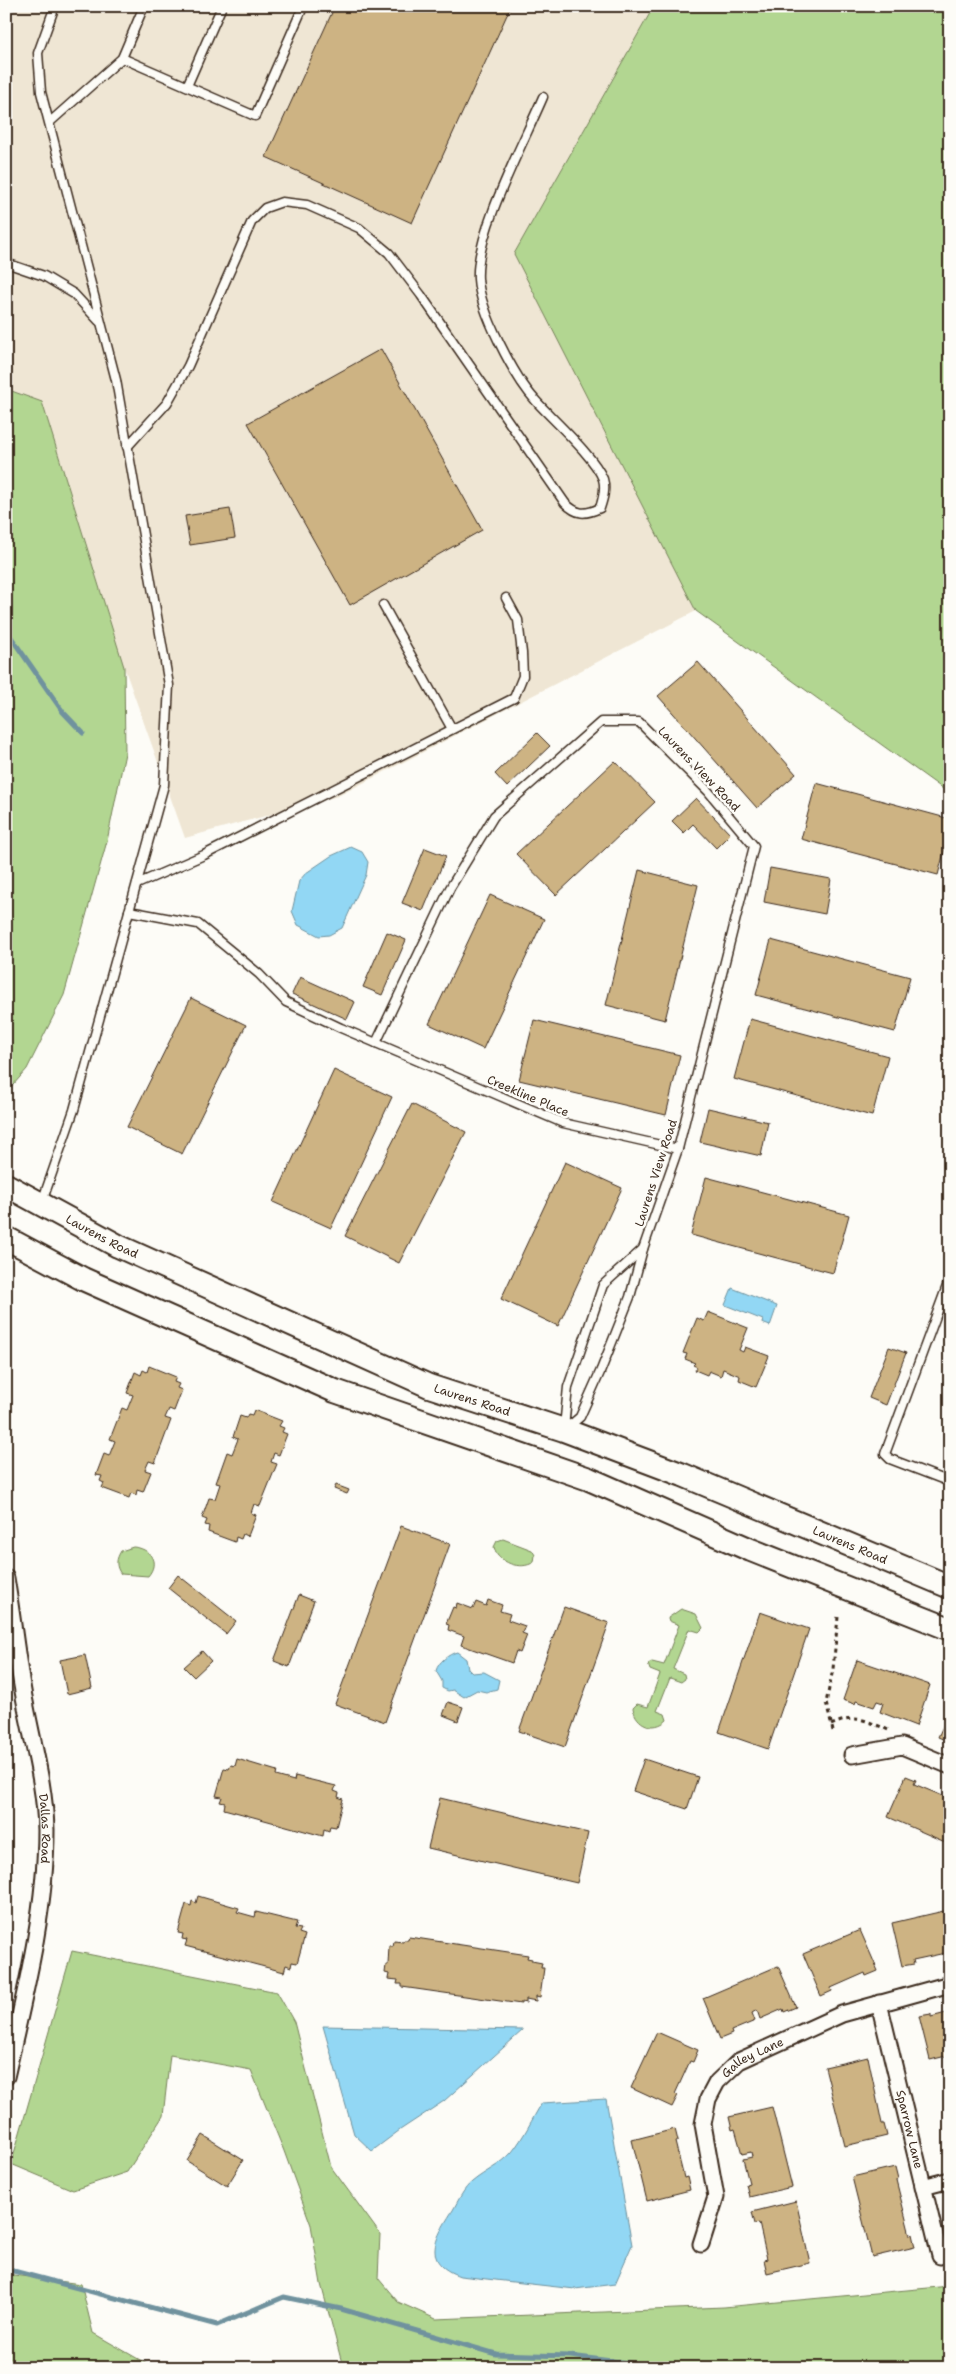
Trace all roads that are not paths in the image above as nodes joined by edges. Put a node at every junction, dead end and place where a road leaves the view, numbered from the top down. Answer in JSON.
{"nodes":[{"id":1,"x":56,"y":6,"type":"edge"},
{"id":2,"x":144,"y":6,"type":"edge"},
{"id":3,"x":222,"y":6,"type":"edge"},
{"id":4,"x":301,"y":6,"type":"edge"},
{"id":5,"x":122,"y":58,"type":"junction"},
{"id":6,"x":187,"y":86,"type":"junction"},
{"id":7,"x":543,"y":97,"type":"dead end"},
{"id":8,"x":50,"y":122,"type":"junction"},
{"id":9,"x":6,"y":263,"type":"edge"},
{"id":10,"x":100,"y":322,"type":"junction"},
{"id":11,"x":127,"y":447,"type":"junction"},
{"id":12,"x":506,"y":598,"type":"dead end"},
{"id":13,"x":383,"y":605,"type":"dead end"},
{"id":14,"x":452,"y":729,"type":"junction"},
{"id":15,"x":137,"y":884,"type":"junction"},
{"id":16,"x":129,"y":911,"type":"junction"},
{"id":17,"x":376,"y":1043,"type":"junction"},
{"id":18,"x":678,"y":1149,"type":"junction"},
{"id":19,"x":6,"y":1185,"type":"edge"},
{"id":20,"x":42,"y":1204,"type":"junction"},
{"id":21,"x":6,"y":1238,"type":"edge"},
{"id":22,"x":643,"y":1249,"type":"junction"},
{"id":23,"x":950,"y":1278,"type":"edge"},
{"id":24,"x":564,"y":1430,"type":"junction"},
{"id":25,"x":549,"y":1465,"type":"junction"},
{"id":26,"x":950,"y":1482,"type":"edge"},
{"id":27,"x":6,"y":1578,"type":"edge"},
{"id":28,"x":950,"y":1587,"type":"edge"},
{"id":29,"x":9,"y":1611,"type":"edge"},
{"id":30,"x":950,"y":1629,"type":"edge"},
{"id":31,"x":852,"y":1755,"type":"dead end"},
{"id":32,"x":950,"y":1766,"type":"edge"},
{"id":33,"x":950,"y":1984,"type":"edge"},
{"id":34,"x":878,"y":2003,"type":"junction"},
{"id":35,"x":6,"y":2077,"type":"edge"},
{"id":36,"x":950,"y":2180,"type":"edge"},
{"id":37,"x":923,"y":2187,"type":"junction"},
{"id":38,"x":701,"y":2244,"type":"dead end"},
{"id":39,"x":940,"y":2256,"type":"dead end"}],
"edges":[{"from":1,"to":8,"type":"lane"},
{"from":2,"to":5,"type":"lane"},
{"from":3,"to":6,"type":"lane"},
{"from":4,"to":6,"type":"lane"},
{"from":5,"to":6,"type":"lane"},
{"from":5,"to":8,"type":"lane"},
{"from":7,"to":11,"type":"lane"},
{"from":8,"to":10,"type":"lane"},
{"from":9,"to":10,"type":"lane"},
{"from":10,"to":11,"type":"lane"},
{"from":11,"to":15,"type":"lane"},
{"from":12,"to":14,"type":"lane"},
{"from":13,"to":14,"type":"lane"},
{"from":14,"to":15,"type":"lane"},
{"from":15,"to":16,"type":"lane"},
{"from":16,"to":17,"type":"lane","name":"Creekline Place"},
{"from":16,"to":20,"type":"lane"},
{"from":17,"to":18,"type":"lane","name":"Creekline Place"},
{"from":17,"to":18,"type":"lane","name":"Laurens View Road"},
{"from":18,"to":22,"type":"lane","name":"Laurens View Road"},
{"from":19,"to":20,"type":"main road","name":"Laurens Road"},
{"from":20,"to":24,"type":"main road","name":"Laurens Road"},
{"from":21,"to":25,"type":"main road"},
{"from":22,"to":24,"type":"lane","name":"Laurens View Road"},
{"from":22,"to":24,"type":"lane","name":"Laurens View Road"},
{"from":23,"to":26,"type":"lane"},
{"from":24,"to":25,"type":"main road"},
{"from":24,"to":28,"type":"main road","name":"Laurens Road"},
{"from":25,"to":30,"type":"main road"},
{"from":27,"to":29,"type":"street","name":"Dallas Road"},
{"from":29,"to":35,"type":"street","name":"Dallas Road"},
{"from":31,"to":32,"type":"street"},
{"from":33,"to":34,"type":"street","name":"Galley Lane"},
{"from":34,"to":37,"type":"street","name":"Sparrow Lane"},
{"from":34,"to":38,"type":"street","name":"Galley Lane"},
{"from":36,"to":37,"type":"street"},
{"from":37,"to":39,"type":"street","name":"Sparrow Lane"}]}
